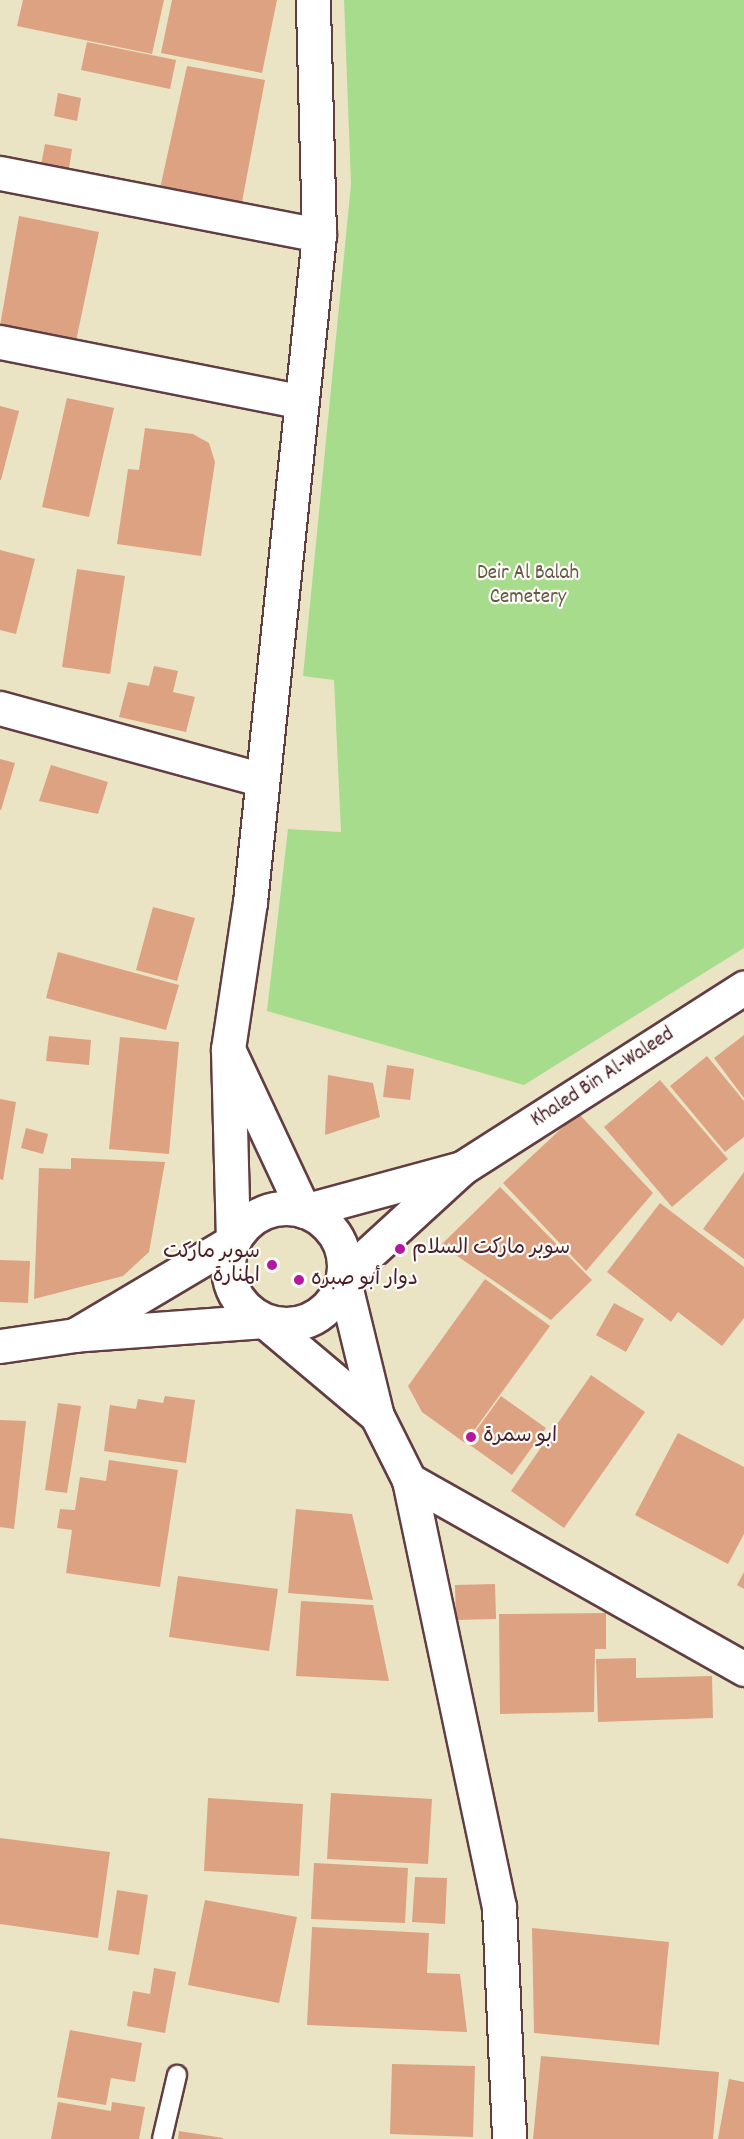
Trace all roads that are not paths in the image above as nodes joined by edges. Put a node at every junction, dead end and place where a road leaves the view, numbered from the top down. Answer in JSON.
{"nodes":[{"id":1,"x":313,"y":0,"type":"edge"},
{"id":2,"x":0,"y":173,"type":"edge"},
{"id":3,"x":319,"y":235,"type":"junction"},
{"id":4,"x":0,"y":342,"type":"edge"},
{"id":5,"x":298,"y":401,"type":"junction"},
{"id":6,"x":0,"y":708,"type":"edge"},
{"id":7,"x":260,"y":779,"type":"junction"},
{"id":8,"x":744,"y":988,"type":"edge"},
{"id":9,"x":228,"y":1049,"type":"junction"},
{"id":10,"x":462,"y":1168,"type":"junction"},
{"id":11,"x":304,"y":1211,"type":"junction"},
{"id":12,"x":233,"y":1241,"type":"junction"},
{"id":13,"x":343,"y":1277,"type":"junction"},
{"id":14,"x":264,"y":1321,"type":"junction"},
{"id":15,"x":75,"y":1335,"type":"junction"},
{"id":16,"x":0,"y":1346,"type":"edge"},
{"id":17,"x":376,"y":1416,"type":"junction"},
{"id":18,"x":409,"y":1480,"type":"junction"},
{"id":19,"x":744,"y":1669,"type":"edge"},
{"id":20,"x":177,"y":2075,"type":"dead end"},
{"id":21,"x":162,"y":2139,"type":"edge"},
{"id":22,"x":509,"y":2139,"type":"edge"}],
"edges":[{"from":1,"to":3,"type":"street"},
{"from":2,"to":3,"type":"street"},
{"from":3,"to":5,"type":"street"},
{"from":4,"to":5,"type":"street"},
{"from":5,"to":7,"type":"street"},
{"from":6,"to":7,"type":"street"},
{"from":7,"to":9,"type":"street"},
{"from":8,"to":10,"type":"street","name":"Khaled Bin Al-Waleed"},
{"from":9,"to":11,"type":"street"},
{"from":9,"to":12,"type":"street"},
{"from":10,"to":11,"type":"street"},
{"from":10,"to":13,"type":"street"},
{"from":11,"to":12,"type":"street"},
{"from":11,"to":13,"type":"street"},
{"from":12,"to":14,"type":"street"},
{"from":12,"to":15,"type":"street"},
{"from":13,"to":14,"type":"street"},
{"from":13,"to":17,"type":"street"},
{"from":14,"to":15,"type":"street"},
{"from":14,"to":17,"type":"street"},
{"from":15,"to":16,"type":"street"},
{"from":17,"to":18,"type":"street"},
{"from":18,"to":19,"type":"street"},
{"from":18,"to":22,"type":"street"},
{"from":20,"to":21,"type":"lane"}]}
